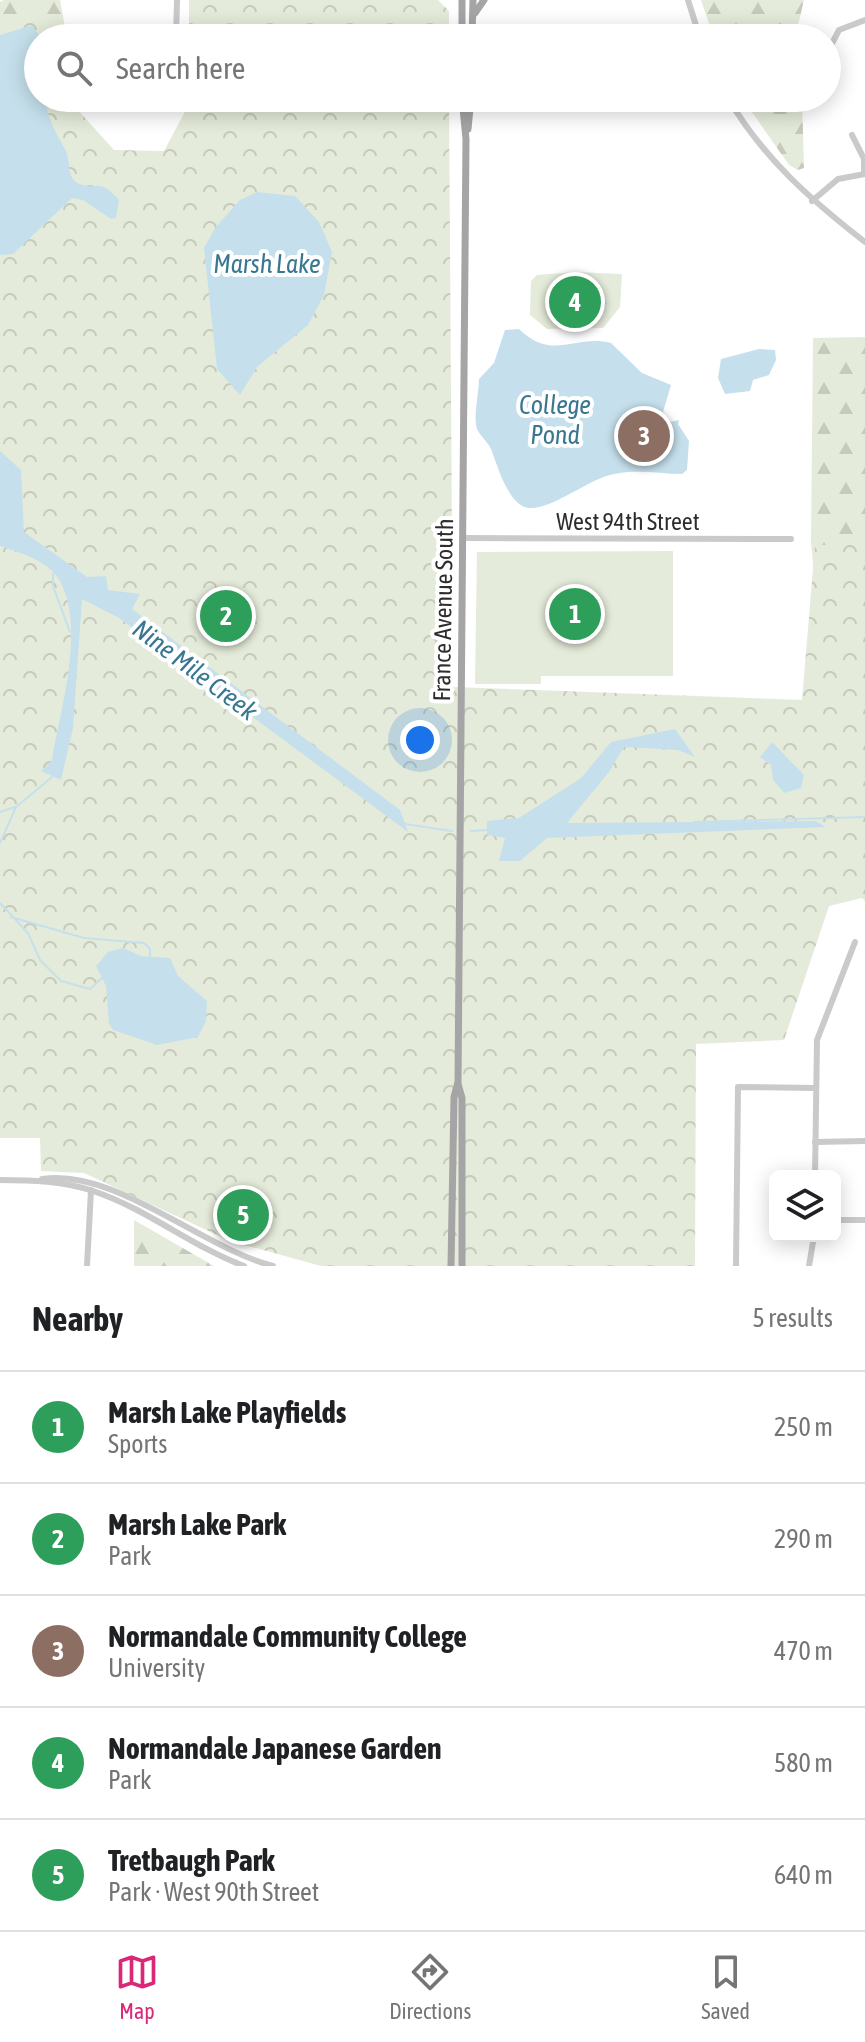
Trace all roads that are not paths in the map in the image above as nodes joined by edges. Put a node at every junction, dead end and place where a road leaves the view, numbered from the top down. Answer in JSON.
{"nodes":[{"id":1,"x":177,"y":0,"type":"edge"},
{"id":2,"x":454,"y":0,"type":"edge"},
{"id":3,"x":462,"y":0,"type":"edge"},
{"id":4,"x":473,"y":0,"type":"edge"},
{"id":5,"x":484,"y":0,"type":"edge"},
{"id":6,"x":688,"y":0,"type":"edge"},
{"id":7,"x":865,"y":20,"type":"edge"},
{"id":8,"x":462,"y":22,"type":"joint"},
{"id":9,"x":176,"y":24,"type":"edge"},
{"id":10,"x":473,"y":24,"type":"edge"},
{"id":11,"x":473,"y":24,"type":"edge"},
{"id":12,"x":696,"y":24,"type":"edge"},
{"id":13,"x":841,"y":29,"type":"edge"},
{"id":14,"x":463,"y":112,"type":"edge"},
{"id":15,"x":469,"y":112,"type":"edge"},
{"id":16,"x":737,"y":112,"type":"edge"},
{"id":17,"x":852,"y":135,"type":"dead end"},
{"id":18,"x":466,"y":139,"type":"junction"},
{"id":19,"x":864,"y":174,"type":"edge"},
{"id":20,"x":812,"y":201,"type":"junction"},
{"id":21,"x":865,"y":242,"type":"edge"},
{"id":22,"x":464,"y":538,"type":"junction"},
{"id":23,"x":791,"y":539,"type":"dead end"},
{"id":24,"x":855,"y":942,"type":"dead end"},
{"id":25,"x":458,"y":1082,"type":"junction"},
{"id":26,"x":816,"y":1088,"type":"junction"},
{"id":27,"x":865,"y":1141,"type":"edge"},
{"id":28,"x":815,"y":1142,"type":"junction"},
{"id":29,"x":815,"y":1170,"type":"edge"},
{"id":30,"x":0,"y":1180,"type":"edge"},
{"id":31,"x":92,"y":1187,"type":"junction"},
{"id":32,"x":841,"y":1220,"type":"edge"},
{"id":33,"x":865,"y":1220,"type":"edge"},
{"id":34,"x":813,"y":1242,"type":"edge"},
{"id":35,"x":87,"y":1266,"type":"edge"},
{"id":36,"x":244,"y":1266,"type":"edge"},
{"id":37,"x":273,"y":1266,"type":"edge"},
{"id":38,"x":450,"y":1266,"type":"edge"},
{"id":39,"x":462,"y":1266,"type":"edge"},
{"id":40,"x":736,"y":1266,"type":"edge"},
{"id":41,"x":809,"y":1266,"type":"edge"}],
"edges":[{"from":1,"to":9,"type":"street"},
{"from":2,"to":8,"type":"main road"},
{"from":3,"to":8,"type":"main road"},
{"from":4,"to":10,"type":"main road"},
{"from":5,"to":11,"type":"main road"},
{"from":6,"to":12,"type":"street"},
{"from":7,"to":13,"type":"street"},
{"from":14,"to":18,"type":"main road","name":"France Avenue South"},
{"from":15,"to":18,"type":"main road","name":"France Avenue South"},
{"from":16,"to":20,"type":"street"},
{"from":17,"to":19,"type":"street"},
{"from":18,"to":22,"type":"main road","name":"France Avenue South"},
{"from":19,"to":20,"type":"street"},
{"from":20,"to":21,"type":"street"},
{"from":22,"to":23,"type":"street","name":"West 94th Street"},
{"from":22,"to":25,"type":"main road","name":"France Avenue South"},
{"from":24,"to":26,"type":"street"},
{"from":25,"to":38,"type":"main road","name":"France Avenue South"},
{"from":25,"to":39,"type":"main road","name":"France Avenue South"},
{"from":26,"to":28,"type":"street"},
{"from":26,"to":40,"type":"street"},
{"from":27,"to":28,"type":"street"},
{"from":28,"to":29,"type":"street"},
{"from":30,"to":31,"type":"street"},
{"from":31,"to":35,"type":"street"},
{"from":31,"to":36,"type":"street"},
{"from":31,"to":37,"type":"street"},
{"from":32,"to":33,"type":"street"},
{"from":34,"to":41,"type":"street"}]}
